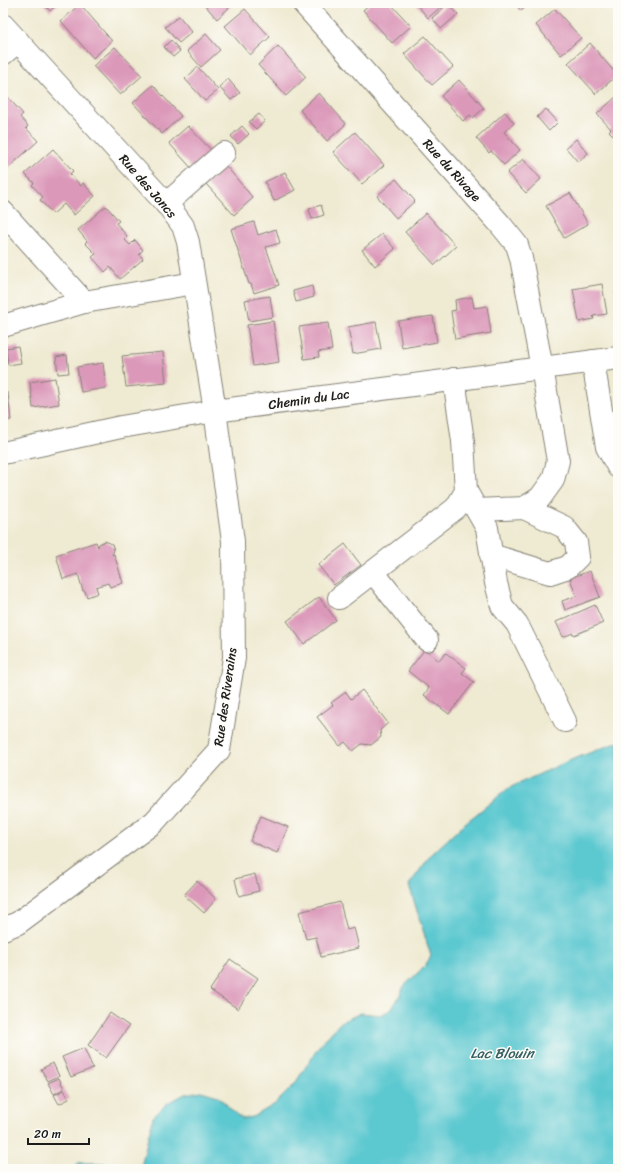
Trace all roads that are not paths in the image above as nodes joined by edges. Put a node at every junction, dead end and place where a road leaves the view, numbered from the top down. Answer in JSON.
{"nodes":[{"id":1,"x":303,"y":3,"type":"edge"},
{"id":2,"x":3,"y":25,"type":"edge"},
{"id":3,"x":10,"y":47,"type":"edge"},
{"id":4,"x":224,"y":153,"type":"dead end"},
{"id":5,"x":166,"y":204,"type":"junction"},
{"id":6,"x":3,"y":212,"type":"edge"},
{"id":7,"x":194,"y":283,"type":"junction"},
{"id":8,"x":84,"y":302,"type":"junction"},
{"id":9,"x":3,"y":326,"type":"edge"},
{"id":10,"x":618,"y":358,"type":"edge"},
{"id":11,"x":593,"y":361,"type":"junction"},
{"id":12,"x":542,"y":368,"type":"junction"},
{"id":13,"x":454,"y":379,"type":"junction"},
{"id":14,"x":215,"y":411,"type":"junction"},
{"id":15,"x":3,"y":453,"type":"edge"},
{"id":16,"x":618,"y":467,"type":"edge"},
{"id":17,"x":466,"y":491,"type":"junction"},
{"id":18,"x":524,"y":508,"type":"junction"},
{"id":19,"x":477,"y":510,"type":"junction"},
{"id":20,"x":491,"y":555,"type":"junction"},
{"id":21,"x":373,"y":572,"type":"junction"},
{"id":22,"x":339,"y":598,"type":"dead end"},
{"id":23,"x":427,"y":640,"type":"dead end"},
{"id":24,"x":565,"y":721,"type":"dead end"},
{"id":25,"x":3,"y":929,"type":"edge"}],
"edges":[{"from":1,"to":12,"type":"street","name":"Rue du Rivage"},
{"from":2,"to":3,"type":"street","name":"Rue des Joncs"},
{"from":3,"to":5,"type":"street","name":"Rue des Joncs"},
{"from":4,"to":5,"type":"street"},
{"from":5,"to":7,"type":"street","name":"Rue des Joncs"},
{"from":6,"to":8,"type":"street"},
{"from":7,"to":8,"type":"street"},
{"from":7,"to":14,"type":"street","name":"Rue des Joncs"},
{"from":8,"to":9,"type":"street"},
{"from":10,"to":11,"type":"street","name":"Chemin du Lac"},
{"from":11,"to":12,"type":"street","name":"Chemin du Lac"},
{"from":11,"to":16,"type":"street"},
{"from":12,"to":13,"type":"street","name":"Chemin du Lac"},
{"from":12,"to":18,"type":"street","name":"Rue du Rivage"},
{"from":13,"to":14,"type":"street","name":"Chemin du Lac"},
{"from":13,"to":17,"type":"street"},
{"from":14,"to":15,"type":"street","name":"Chemin du Lac"},
{"from":14,"to":25,"type":"street","name":"Rue des Riverains"},
{"from":17,"to":19,"type":"street"},
{"from":17,"to":21,"type":"street"},
{"from":18,"to":19,"type":"street"},
{"from":18,"to":20,"type":"street"},
{"from":19,"to":20,"type":"street"},
{"from":20,"to":24,"type":"street"},
{"from":21,"to":22,"type":"street"},
{"from":21,"to":23,"type":"street"}]}
